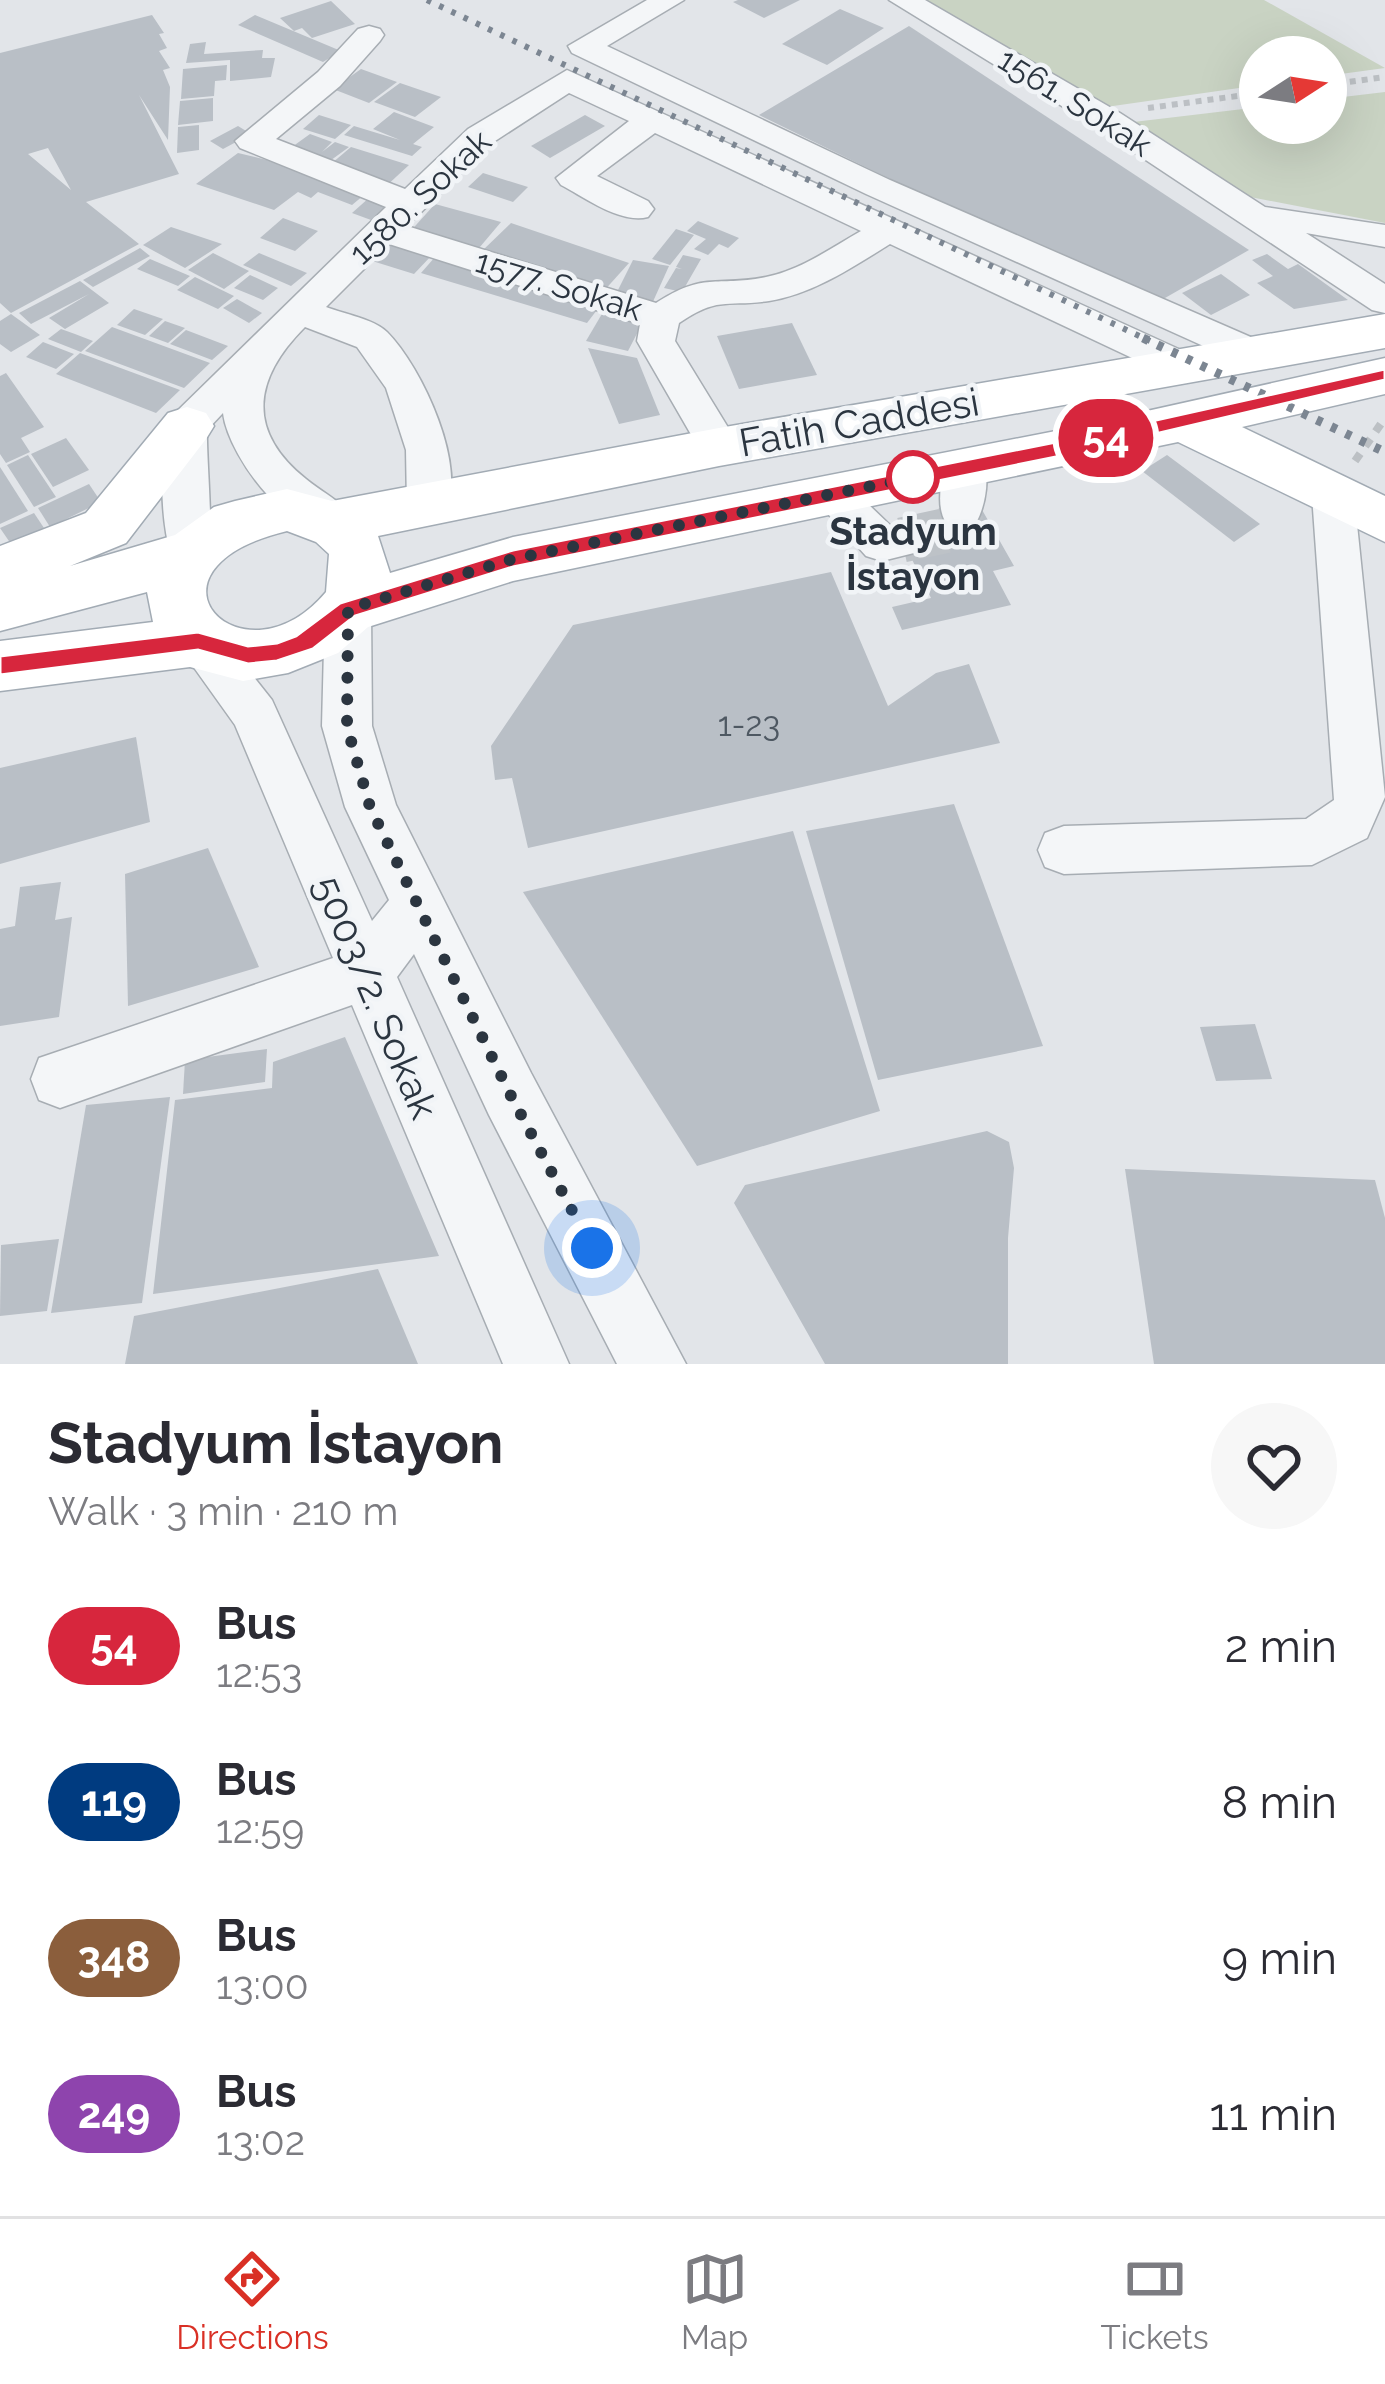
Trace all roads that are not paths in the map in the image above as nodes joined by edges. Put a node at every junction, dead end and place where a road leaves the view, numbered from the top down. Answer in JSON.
{"nodes":[{"id":1,"x":669,"y":0,"type":"edge"},
{"id":2,"x":904,"y":0,"type":"edge"},
{"id":3,"x":369,"y":34,"type":"dead end"},
{"id":4,"x":652,"y":120,"type":"junction"},
{"id":5,"x":636,"y":208,"type":"dead end"},
{"id":6,"x":1242,"y":210,"type":"junction"},
{"id":7,"x":398,"y":217,"type":"junction"},
{"id":8,"x":888,"y":230,"type":"junction"},
{"id":9,"x":1385,"y":236,"type":"edge"},
{"id":10,"x":1385,"y":301,"type":"edge"},
{"id":11,"x":300,"y":311,"type":"junction"},
{"id":12,"x":661,"y":317,"type":"junction"},
{"id":13,"x":256,"y":353,"type":"junction"},
{"id":14,"x":1255,"y":354,"type":"junction"},
{"id":15,"x":1180,"y":365,"type":"junction"},
{"id":16,"x":1380,"y":379,"type":"edge"},
{"id":17,"x":1183,"y":421,"type":"junction"},
{"id":18,"x":187,"y":426,"type":"junction"},
{"id":19,"x":719,"y":447,"type":"junction"},
{"id":20,"x":830,"y":494,"type":"junction"},
{"id":21,"x":1333,"y":495,"type":"junction"},
{"id":22,"x":430,"y":505,"type":"junction"},
{"id":23,"x":1385,"y":521,"type":"edge"},
{"id":24,"x":334,"y":522,"type":"junction"},
{"id":25,"x":902,"y":540,"type":"tunnel mouth"},
{"id":26,"x":191,"y":552,"type":"junction"},
{"id":27,"x":0,"y":570,"type":"edge"},
{"id":28,"x":0,"y":607,"type":"edge"},
{"id":29,"x":348,"y":609,"type":"junction"},
{"id":30,"x":198,"y":641,"type":"junction"},
{"id":31,"x":0,"y":665,"type":"edge"},
{"id":32,"x":1373,"y":808,"type":"edge"},
{"id":33,"x":1064,"y":850,"type":"dead end"},
{"id":34,"x":417,"y":906,"type":"junction"},
{"id":35,"x":364,"y":974,"type":"junction"},
{"id":36,"x":60,"y":1079,"type":"dead end"},
{"id":37,"x":536,"y":1364,"type":"edge"},
{"id":38,"x":653,"y":1364,"type":"edge"}],
"edges":[{"from":1,"to":14,"type":"street"},
{"from":2,"to":6,"type":"street","name":"1561. Sokak"},
{"from":3,"to":7,"type":"street","name":"1577. Sokak"},
{"from":4,"to":5,"type":"street"},
{"from":4,"to":7,"type":"street","name":"1580. Sokak"},
{"from":4,"to":8,"type":"street","name":"1580. Sokak"},
{"from":6,"to":9,"type":"street","name":"1561. Sokak"},
{"from":6,"to":10,"type":"street","name":"1561. Sokak"},
{"from":7,"to":11,"type":"street","name":"1580. Sokak"},
{"from":7,"to":12,"type":"street","name":"1577. Sokak"},
{"from":8,"to":12,"type":"street"},
{"from":8,"to":15,"type":"street","name":"1580. Sokak"},
{"from":11,"to":13,"type":"street","name":"1580. Sokak"},
{"from":11,"to":22,"type":"street"},
{"from":12,"to":19,"type":"street","name":"1577. Sokak"},
{"from":13,"to":18,"type":"street","name":"1580. Sokak"},
{"from":13,"to":24,"type":"street"},
{"from":14,"to":15,"type":"main road","name":"Fatih Caddesi"},
{"from":14,"to":16,"type":"main road","name":"Fatih Caddesi"},
{"from":15,"to":19,"type":"main road","name":"Fatih Caddesi"},
{"from":16,"to":17,"type":"main road","name":"Fatih Caddesi"},
{"from":17,"to":20,"type":"main road","name":"Fatih Caddesi"},
{"from":17,"to":21,"type":"main road"},
{"from":18,"to":26,"type":"street"},
{"from":18,"to":27,"type":"main road"},
{"from":19,"to":22,"type":"main road","name":"Fatih Caddesi"},
{"from":20,"to":25,"type":"street"},
{"from":20,"to":29,"type":"main road","name":"Fatih Caddesi"},
{"from":21,"to":23,"type":"main road"},
{"from":21,"to":32,"type":"street"},
{"from":22,"to":24,"type":"main road","name":"Fatih Caddesi"},
{"from":24,"to":26,"type":"main road"},
{"from":24,"to":29,"type":"main road"},
{"from":26,"to":28,"type":"main road"},
{"from":26,"to":30,"type":"main road"},
{"from":29,"to":30,"type":"main road"},
{"from":29,"to":34,"type":"street","name":"5003/2. Sokak"},
{"from":30,"to":31,"type":"main road"},
{"from":30,"to":35,"type":"street","name":"5003/2. Sokak"},
{"from":32,"to":33,"type":"street"},
{"from":34,"to":35,"type":"street"},
{"from":34,"to":38,"type":"street","name":"5003/2. Sokak"},
{"from":35,"to":36,"type":"street"},
{"from":35,"to":37,"type":"street","name":"5003/2. Sokak"}]}
